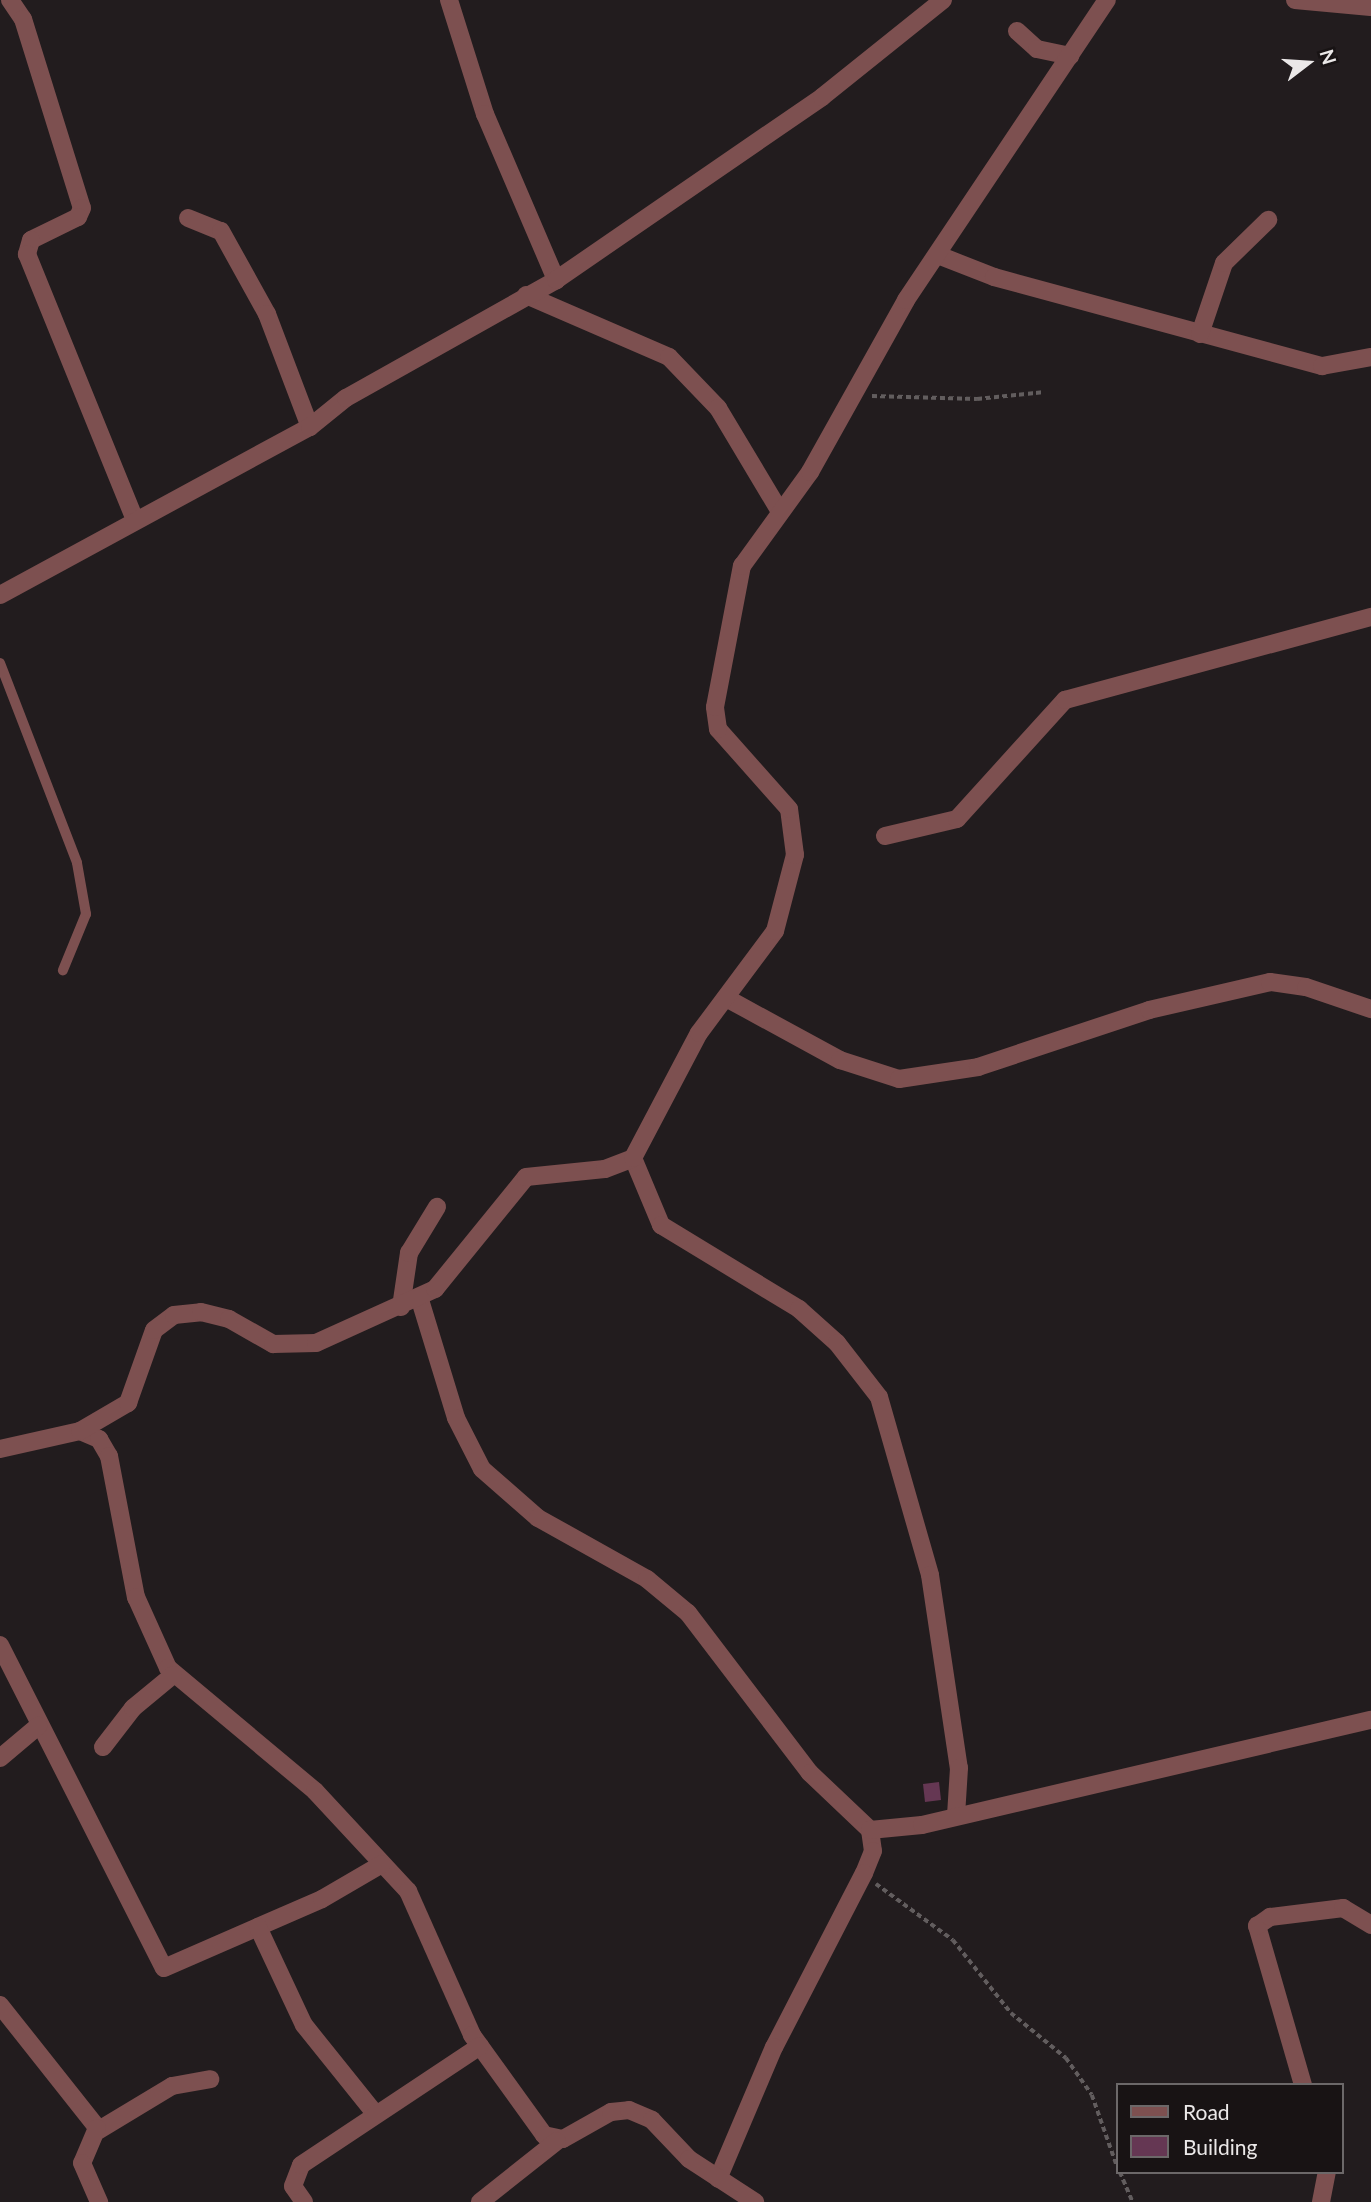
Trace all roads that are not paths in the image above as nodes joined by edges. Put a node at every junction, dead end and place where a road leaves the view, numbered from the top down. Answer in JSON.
{"nodes":[{"id":1,"x":10,"y":0,"type":"edge"},
{"id":2,"x":449,"y":0,"type":"edge"},
{"id":3,"x":943,"y":0,"type":"edge"},
{"id":4,"x":1107,"y":0,"type":"edge"},
{"id":5,"x":1295,"y":0,"type":"edge"},
{"id":6,"x":1371,"y":6,"type":"edge"},
{"id":7,"x":1017,"y":31,"type":"dead end"},
{"id":8,"x":1070,"y":55,"type":"junction"},
{"id":9,"x":188,"y":218,"type":"dead end"},
{"id":10,"x":1268,"y":220,"type":"dead end"},
{"id":11,"x":938,"y":255,"type":"junction"},
{"id":12,"x":556,"y":280,"type":"junction"},
{"id":13,"x":526,"y":295,"type":"junction"},
{"id":14,"x":1199,"y":334,"type":"junction"},
{"id":15,"x":1371,"y":357,"type":"edge"},
{"id":16,"x":310,"y":428,"type":"junction"},
{"id":17,"x":779,"y":510,"type":"junction"},
{"id":18,"x":135,"y":520,"type":"junction"},
{"id":19,"x":0,"y":595,"type":"edge"},
{"id":20,"x":1371,"y":617,"type":"edge"},
{"id":21,"x":0,"y":663,"type":"edge"},
{"id":22,"x":885,"y":836,"type":"dead end"},
{"id":23,"x":63,"y":970,"type":"dead end"},
{"id":24,"x":728,"y":999,"type":"junction"},
{"id":25,"x":1371,"y":1009,"type":"edge"},
{"id":26,"x":633,"y":1158,"type":"junction"},
{"id":27,"x":437,"y":1207,"type":"dead end"},
{"id":28,"x":420,"y":1300,"type":"junction"},
{"id":29,"x":401,"y":1307,"type":"junction"},
{"id":30,"x":80,"y":1431,"type":"junction"},
{"id":31,"x":0,"y":1449,"type":"edge"},
{"id":32,"x":0,"y":1645,"type":"edge"},
{"id":33,"x":173,"y":1675,"type":"junction"},
{"id":34,"x":1371,"y":1720,"type":"edge"},
{"id":35,"x":38,"y":1726,"type":"junction"},
{"id":36,"x":103,"y":1747,"type":"dead end"},
{"id":37,"x":0,"y":1758,"type":"edge"},
{"id":38,"x":956,"y":1816,"type":"junction"},
{"id":39,"x":870,"y":1830,"type":"junction"},
{"id":40,"x":382,"y":1864,"type":"junction"},
{"id":41,"x":1371,"y":1924,"type":"edge"},
{"id":42,"x":258,"y":1927,"type":"junction"},
{"id":43,"x":1371,"y":1931,"type":"edge"},
{"id":44,"x":0,"y":2005,"type":"edge"},
{"id":45,"x":480,"y":2046,"type":"junction"},
{"id":46,"x":210,"y":2078,"type":"dead end"},
{"id":47,"x":1302,"y":2083,"type":"edge"},
{"id":48,"x":374,"y":2112,"type":"junction"},
{"id":49,"x":97,"y":2128,"type":"junction"},
{"id":50,"x":557,"y":2141,"type":"junction"},
{"id":51,"x":1327,"y":2174,"type":"edge"},
{"id":52,"x":718,"y":2179,"type":"junction"},
{"id":53,"x":99,"y":2202,"type":"edge"},
{"id":54,"x":304,"y":2202,"type":"edge"},
{"id":55,"x":480,"y":2202,"type":"edge"},
{"id":56,"x":755,"y":2202,"type":"edge"},
{"id":57,"x":1321,"y":2202,"type":"edge"}],
"edges":[{"from":1,"to":18,"type":"street"},
{"from":2,"to":12,"type":"street"},
{"from":3,"to":12,"type":"street"},
{"from":4,"to":8,"type":"street"},
{"from":5,"to":6,"type":"street"},
{"from":7,"to":8,"type":"street"},
{"from":8,"to":11,"type":"street"},
{"from":9,"to":16,"type":"street"},
{"from":10,"to":14,"type":"street"},
{"from":11,"to":14,"type":"street"},
{"from":11,"to":17,"type":"street"},
{"from":12,"to":13,"type":"street"},
{"from":13,"to":16,"type":"street"},
{"from":13,"to":17,"type":"street"},
{"from":14,"to":15,"type":"street"},
{"from":16,"to":18,"type":"street"},
{"from":17,"to":24,"type":"street"},
{"from":18,"to":19,"type":"street"},
{"from":20,"to":22,"type":"street"},
{"from":21,"to":23,"type":"lane"},
{"from":24,"to":25,"type":"street"},
{"from":24,"to":26,"type":"street"},
{"from":26,"to":28,"type":"street"},
{"from":26,"to":38,"type":"street"},
{"from":27,"to":29,"type":"street"},
{"from":28,"to":29,"type":"street"},
{"from":28,"to":39,"type":"street"},
{"from":29,"to":30,"type":"street"},
{"from":30,"to":31,"type":"street"},
{"from":30,"to":33,"type":"street"},
{"from":32,"to":35,"type":"street"},
{"from":33,"to":36,"type":"street"},
{"from":33,"to":40,"type":"street"},
{"from":34,"to":38,"type":"street"},
{"from":35,"to":37,"type":"street"},
{"from":35,"to":42,"type":"street"},
{"from":38,"to":39,"type":"street"},
{"from":39,"to":52,"type":"street"},
{"from":40,"to":42,"type":"street"},
{"from":40,"to":45,"type":"street"},
{"from":41,"to":43,"type":"street"},
{"from":41,"to":47,"type":"street"},
{"from":42,"to":48,"type":"street"},
{"from":44,"to":49,"type":"street"},
{"from":45,"to":48,"type":"street"},
{"from":45,"to":50,"type":"street"},
{"from":46,"to":49,"type":"street"},
{"from":48,"to":54,"type":"street"},
{"from":49,"to":53,"type":"street"},
{"from":50,"to":52,"type":"street"},
{"from":50,"to":55,"type":"street"},
{"from":51,"to":57,"type":"street"},
{"from":52,"to":56,"type":"street"}]}
